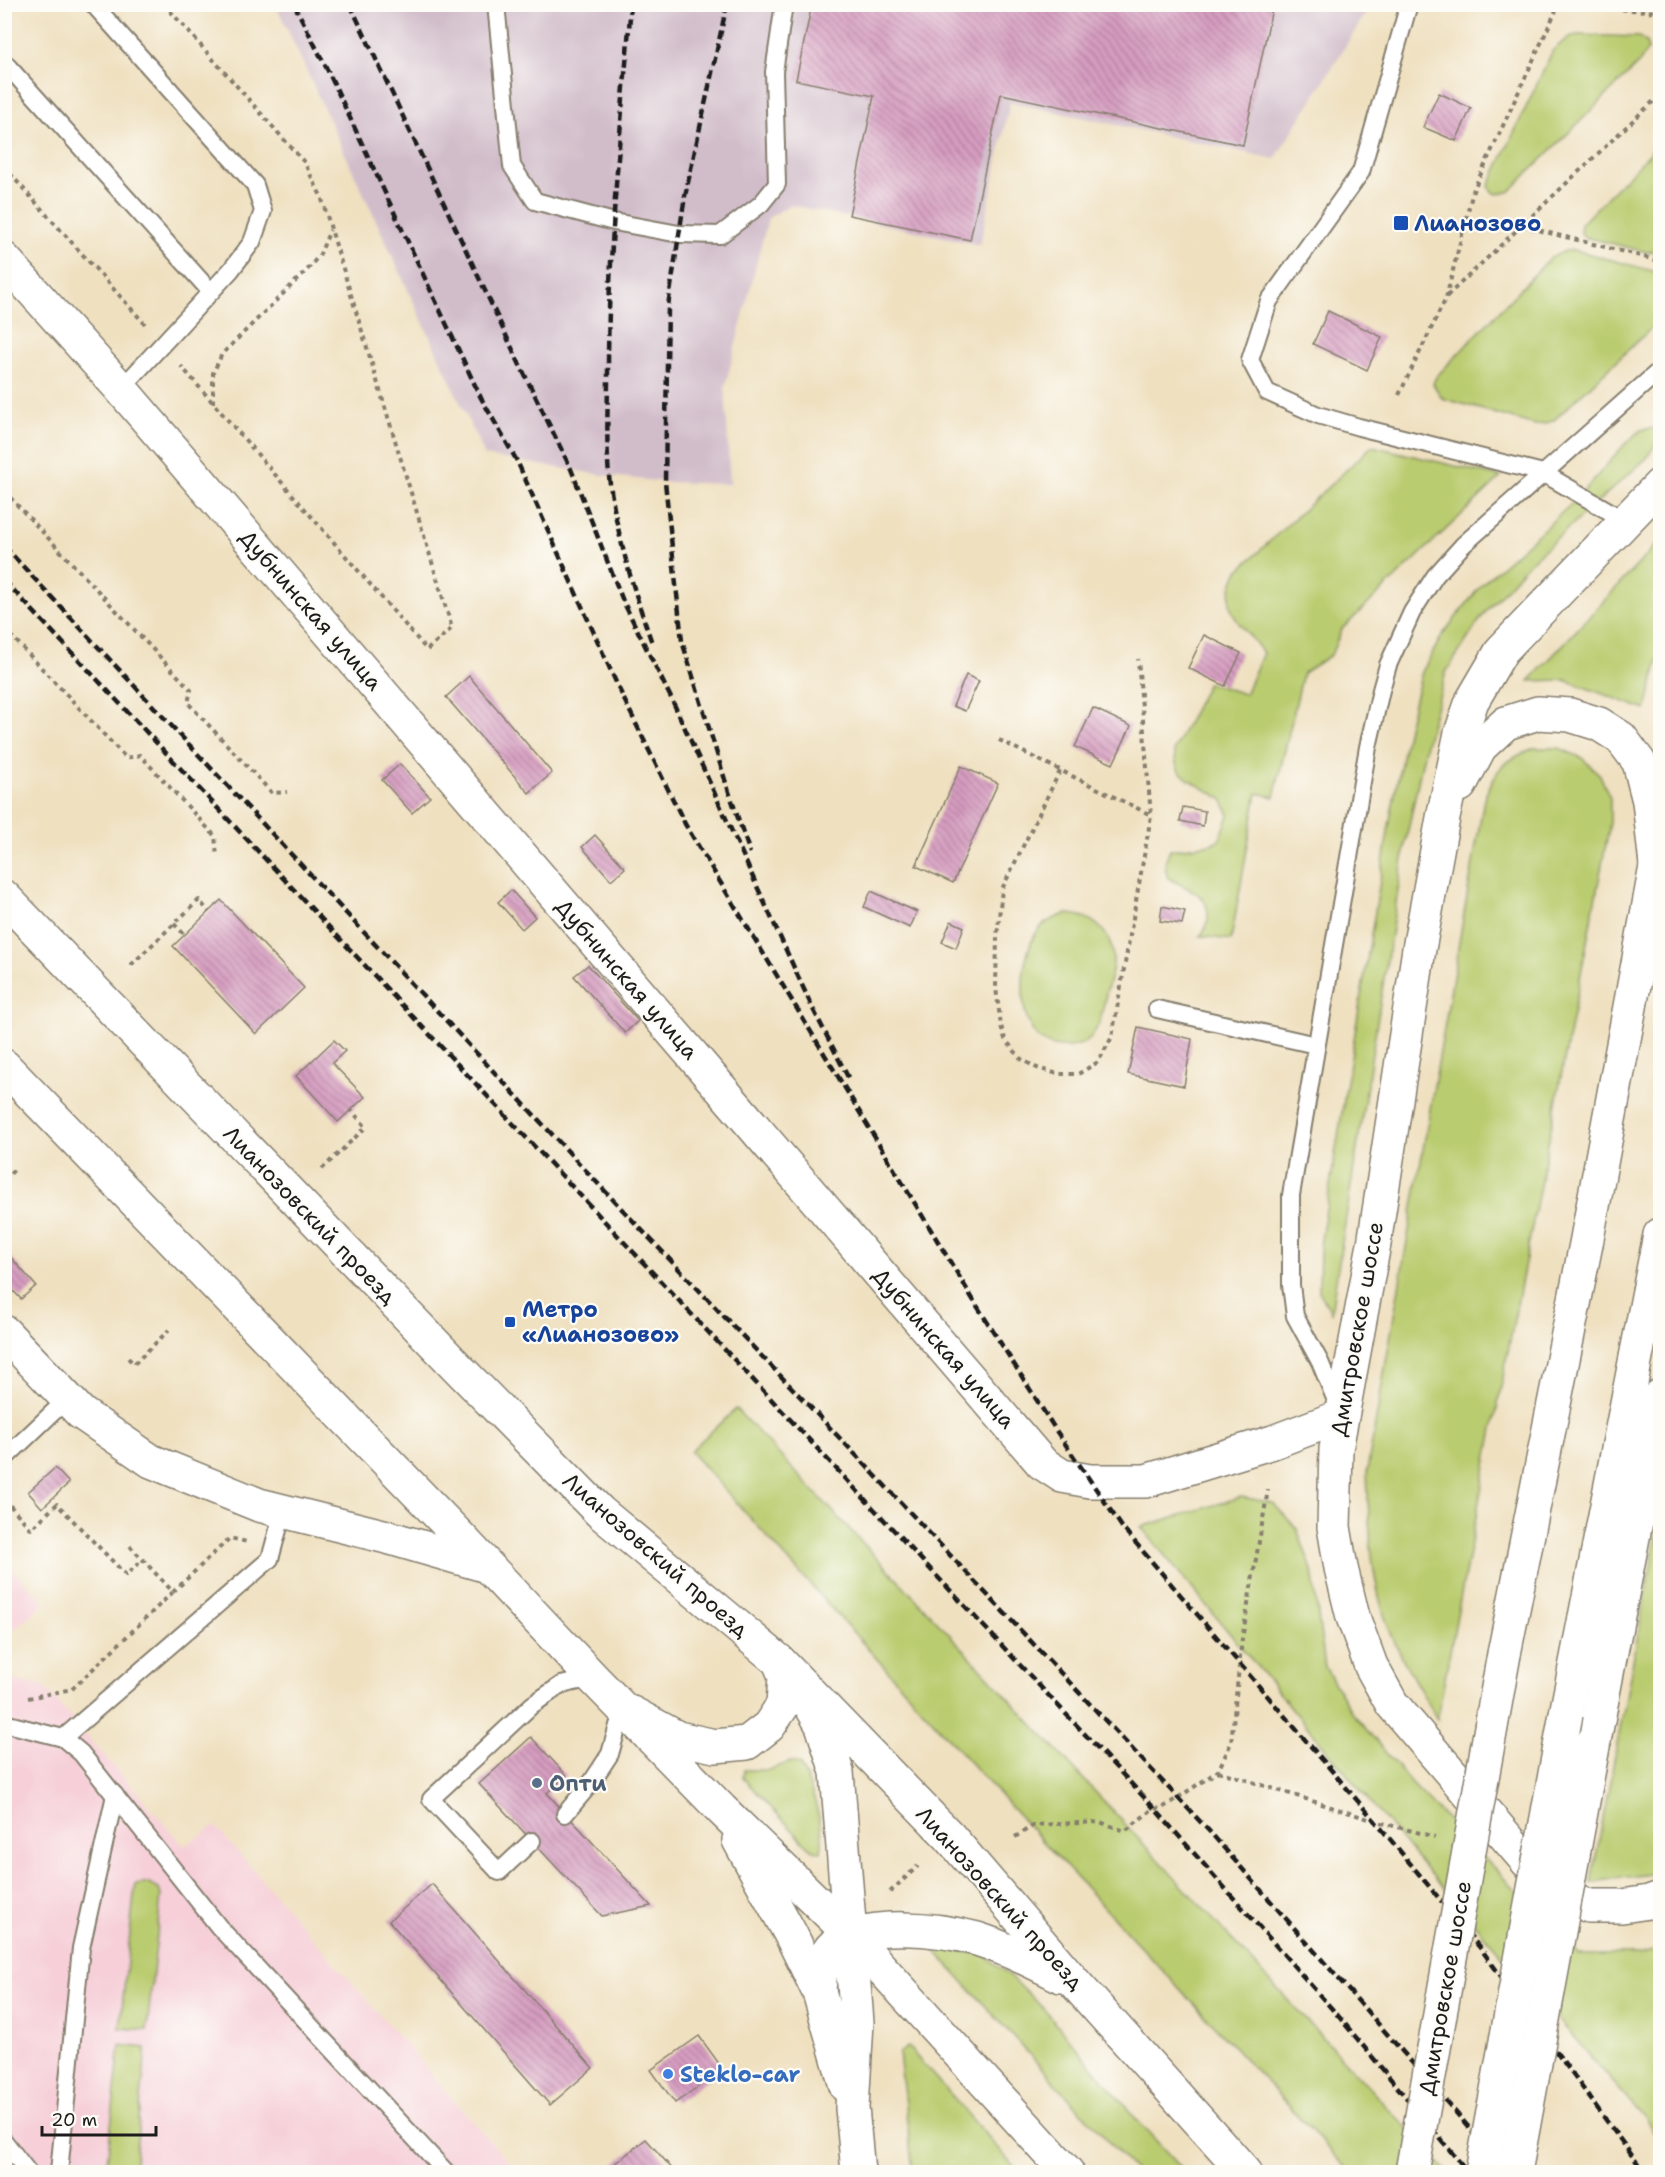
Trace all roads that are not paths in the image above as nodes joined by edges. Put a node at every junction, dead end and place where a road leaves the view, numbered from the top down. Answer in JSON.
{"nodes":[{"id":1,"x":93,"y":4,"type":"edge"},
{"id":2,"x":496,"y":4,"type":"edge"},
{"id":3,"x":784,"y":4,"type":"edge"},
{"id":4,"x":1409,"y":4,"type":"edge"},
{"id":5,"x":4,"y":62,"type":"edge"},
{"id":6,"x":4,"y":259,"type":"edge"},
{"id":7,"x":211,"y":292,"type":"junction"},
{"id":8,"x":1660,"y":370,"type":"edge"},
{"id":9,"x":121,"y":389,"type":"junction"},
{"id":10,"x":1543,"y":473,"type":"junction"},
{"id":11,"x":1660,"y":485,"type":"edge"},
{"id":12,"x":1626,"y":521,"type":"junction"},
{"id":13,"x":1443,"y":818,"type":"junction"},
{"id":14,"x":1658,"y":855,"type":"edge"},
{"id":15,"x":4,"y":897,"type":"edge"},
{"id":16,"x":1157,"y":1009,"type":"dead end"},
{"id":17,"x":1316,"y":1044,"type":"junction"},
{"id":18,"x":4,"y":1066,"type":"edge"},
{"id":19,"x":1660,"y":1235,"type":"edge"},
{"id":20,"x":4,"y":1332,"type":"edge"},
{"id":21,"x":1660,"y":1396,"type":"edge"},
{"id":22,"x":68,"y":1399,"type":"junction"},
{"id":23,"x":1342,"y":1416,"type":"junction"},
{"id":24,"x":4,"y":1459,"type":"edge"},
{"id":25,"x":283,"y":1512,"type":"junction"},
{"id":26,"x":487,"y":1566,"type":"junction"},
{"id":27,"x":787,"y":1669,"type":"junction"},
{"id":28,"x":593,"y":1678,"type":"junction"},
{"id":29,"x":623,"y":1708,"type":"junction"},
{"id":30,"x":4,"y":1723,"type":"edge"},
{"id":31,"x":63,"y":1738,"type":"junction"},
{"id":32,"x":114,"y":1795,"type":"junction"},
{"id":33,"x":722,"y":1810,"type":"junction"},
{"id":34,"x":565,"y":1814,"type":"dead end"},
{"id":35,"x":532,"y":1842,"type":"dead end"},
{"id":36,"x":1660,"y":1898,"type":"edge"},
{"id":37,"x":852,"y":1936,"type":"junction"},
{"id":38,"x":1076,"y":1984,"type":"junction"},
{"id":39,"x":819,"y":1992,"type":"junction"},
{"id":40,"x":852,"y":2108,"type":"junction"},
{"id":41,"x":4,"y":2141,"type":"edge"},
{"id":42,"x":28,"y":2172,"type":"edge"},
{"id":43,"x":60,"y":2172,"type":"edge"},
{"id":44,"x":446,"y":2172,"type":"edge"},
{"id":45,"x":858,"y":2172,"type":"edge"},
{"id":46,"x":1067,"y":2172,"type":"edge"},
{"id":47,"x":1245,"y":2172,"type":"edge"},
{"id":48,"x":1412,"y":2172,"type":"edge"},
{"id":49,"x":1482,"y":2172,"type":"edge"},
{"id":50,"x":1515,"y":2172,"type":"edge"}],
"edges":[{"from":1,"to":7,"type":"lane"},
{"from":2,"to":3,"type":"lane"},
{"from":4,"to":10,"type":"lane"},
{"from":5,"to":7,"type":"lane"},
{"from":6,"to":9,"type":"main road","name":"Дубнинская улица"},
{"from":7,"to":9,"type":"lane"},
{"from":8,"to":10,"type":"lane"},
{"from":9,"to":23,"type":"main road","name":"Дубнинская улица"},
{"from":10,"to":12,"type":"lane"},
{"from":10,"to":17,"type":"lane"},
{"from":11,"to":12,"type":"main road","name":"Дмитровское шоссе"},
{"from":12,"to":13,"type":"main road","name":"Дмитровское шоссе"},
{"from":13,"to":14,"type":"main road","name":"Дмитровское шоссе"},
{"from":13,"to":23,"type":"main road","name":"Дмитровское шоссе"},
{"from":14,"to":48,"type":"main road","name":"Дмитровское шоссе","bridge":true},
{"from":15,"to":27,"type":"main road","name":"Лианозовский проезд"},
{"from":16,"to":17,"type":"lane"},
{"from":17,"to":23,"type":"lane"},
{"from":18,"to":26,"type":"main road"},
{"from":19,"to":49,"type":"main road","bridge":true},
{"from":20,"to":22,"type":"main road"},
{"from":21,"to":50,"type":"main road","bridge":true},
{"from":22,"to":24,"type":"lane"},
{"from":22,"to":25,"type":"main road"},
{"from":23,"to":36,"type":"main road","name":"Дмитровское шоссе"},
{"from":25,"to":26,"type":"main road"},
{"from":25,"to":31,"type":"lane"},
{"from":26,"to":28,"type":"main road"},
{"from":27,"to":29,"type":"main road"},
{"from":27,"to":37,"type":"main road"},
{"from":27,"to":38,"type":"main road","name":"Лианозовский проезд"},
{"from":28,"to":29,"type":"main road"},
{"from":28,"to":35,"type":"lane"},
{"from":29,"to":33,"type":"main road"},
{"from":29,"to":34,"type":"lane"},
{"from":30,"to":31,"type":"lane"},
{"from":31,"to":32,"type":"lane"},
{"from":32,"to":43,"type":"lane"},
{"from":32,"to":44,"type":"lane"},
{"from":33,"to":37,"type":"main road"},
{"from":33,"to":39,"type":"main road"},
{"from":37,"to":38,"type":"main road"},
{"from":37,"to":39,"type":"main road"},
{"from":37,"to":40,"type":"main road"},
{"from":37,"to":46,"type":"main road"},
{"from":38,"to":47,"type":"main road","name":"Лианозовский проезд"},
{"from":39,"to":40,"type":"main road"},
{"from":40,"to":45,"type":"main road"},
{"from":41,"to":42,"type":"lane"}]}
